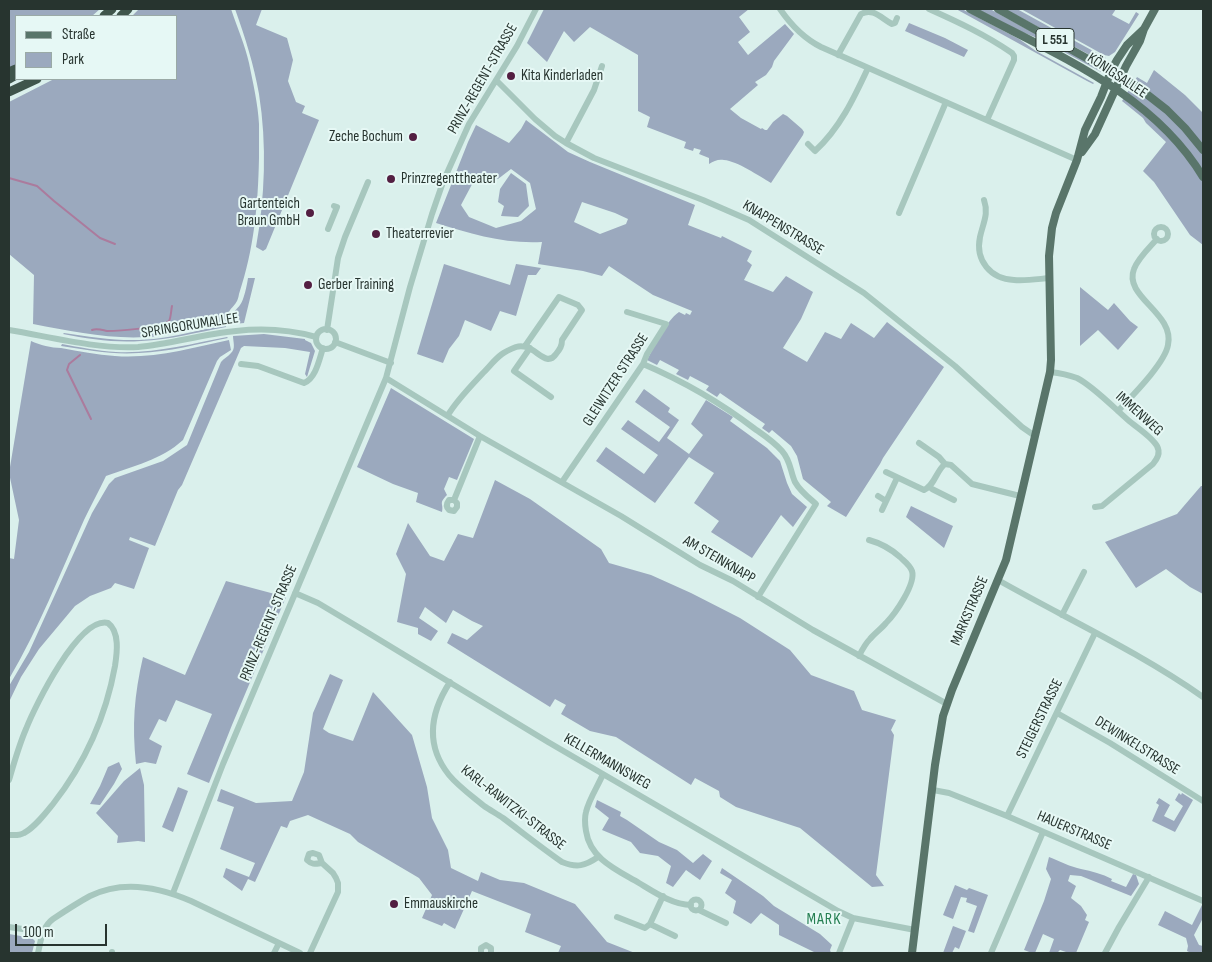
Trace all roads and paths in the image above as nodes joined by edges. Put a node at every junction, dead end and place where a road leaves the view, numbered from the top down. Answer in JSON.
{"nodes":[{"id":1,"x":536,"y":9,"type":"edge"},
{"id":2,"x":780,"y":9,"type":"edge"},
{"id":3,"x":929,"y":9,"type":"edge"},
{"id":4,"x":970,"y":9,"type":"edge"},
{"id":5,"x":998,"y":9,"type":"edge"},
{"id":6,"x":1155,"y":9,"type":"edge"},
{"id":7,"x":897,"y":18,"type":"dead end"},
{"id":8,"x":1144,"y":29,"type":"junction"},
{"id":9,"x":838,"y":55,"type":"junction"},
{"id":10,"x":602,"y":66,"type":"dead end"},
{"id":11,"x":868,"y":68,"type":"junction"},
{"id":12,"x":1111,"y":71,"type":"junction"},
{"id":13,"x":1122,"y":77,"type":"junction"},
{"id":14,"x":35,"y":80,"type":"edge"},
{"id":15,"x":496,"y":80,"type":"junction"},
{"id":16,"x":1106,"y":83,"type":"junction"},
{"id":17,"x":1116,"y":90,"type":"junction"},
{"id":18,"x":9,"y":92,"type":"edge"},
{"id":19,"x":946,"y":102,"type":"junction"},
{"id":20,"x":987,"y":120,"type":"junction"},
{"id":21,"x":566,"y":143,"type":"junction"},
{"id":22,"x":808,"y":144,"type":"dead end"},
{"id":23,"x":1203,"y":150,"type":"edge"},
{"id":24,"x":1077,"y":160,"type":"junction"},
{"id":25,"x":1203,"y":177,"type":"edge"},
{"id":26,"x":368,"y":182,"type":"dead end"},
{"id":27,"x":984,"y":200,"type":"dead end"},
{"id":28,"x":334,"y":206,"type":"dead end"},
{"id":29,"x":899,"y":212,"type":"dead end"},
{"id":30,"x":328,"y":229,"type":"dead end"},
{"id":31,"x":1157,"y":239,"type":"dead end"},
{"id":32,"x":1050,"y":278,"type":"junction"},
{"id":33,"x":627,"y":312,"type":"dead end"},
{"id":34,"x":9,"y":330,"type":"edge"},
{"id":35,"x":327,"y":330,"type":"junction"},
{"id":36,"x":316,"y":337,"type":"junction"},
{"id":37,"x":335,"y":342,"type":"junction"},
{"id":38,"x":528,"y":347,"type":"junction"},
{"id":39,"x":323,"y":348,"type":"junction"},
{"id":40,"x":391,"y":363,"type":"junction"},
{"id":41,"x":241,"y":364,"type":"dead end"},
{"id":42,"x":644,"y":364,"type":"junction"},
{"id":43,"x":1050,"y":372,"type":"junction"},
{"id":44,"x":386,"y":378,"type":"junction"},
{"id":45,"x":551,"y":397,"type":"dead end"},
{"id":46,"x":1118,"y":411,"type":"junction"},
{"id":47,"x":448,"y":415,"type":"junction"},
{"id":48,"x":480,"y":436,"type":"junction"},
{"id":49,"x":1035,"y":436,"type":"junction"},
{"id":50,"x":919,"y":443,"type":"dead end"},
{"id":51,"x":945,"y":464,"type":"junction"},
{"id":52,"x":886,"y":472,"type":"dead end"},
{"id":53,"x":897,"y":478,"type":"junction"},
{"id":54,"x":562,"y":482,"type":"junction"},
{"id":55,"x":930,"y":487,"type":"junction"},
{"id":56,"x":878,"y":496,"type":"dead end"},
{"id":57,"x":1020,"y":496,"type":"junction"},
{"id":58,"x":454,"y":500,"type":"dead end"},
{"id":59,"x":954,"y":500,"type":"dead end"},
{"id":60,"x":886,"y":501,"type":"junction"},
{"id":61,"x":1095,"y":507,"type":"dead end"},
{"id":62,"x":882,"y":510,"type":"dead end"},
{"id":63,"x":869,"y":540,"type":"dead end"},
{"id":64,"x":1084,"y":572,"type":"dead end"},
{"id":65,"x":998,"y":580,"type":"junction"},
{"id":66,"x":295,"y":593,"type":"junction"},
{"id":67,"x":758,"y":597,"type":"junction"},
{"id":68,"x":1062,"y":614,"type":"junction"},
{"id":69,"x":1095,"y":633,"type":"junction"},
{"id":70,"x":859,"y":656,"type":"junction"},
{"id":71,"x":450,"y":682,"type":"junction"},
{"id":72,"x":1203,"y":698,"type":"edge"},
{"id":73,"x":947,"y":704,"type":"junction"},
{"id":74,"x":1057,"y":713,"type":"junction"},
{"id":75,"x":603,"y":774,"type":"junction"},
{"id":76,"x":9,"y":780,"type":"edge"},
{"id":77,"x":933,"y":790,"type":"junction"},
{"id":78,"x":1203,"y":801,"type":"edge"},
{"id":79,"x":1007,"y":816,"type":"junction"},
{"id":80,"x":1043,"y":832,"type":"junction"},
{"id":81,"x":9,"y":835,"type":"edge"},
{"id":82,"x":598,"y":858,"type":"junction"},
{"id":83,"x":322,"y":863,"type":"dead end"},
{"id":84,"x":1149,"y":877,"type":"junction"},
{"id":85,"x":173,"y":893,"type":"junction"},
{"id":86,"x":663,"y":896,"type":"junction"},
{"id":87,"x":1203,"y":901,"type":"edge"},
{"id":88,"x":617,"y":917,"type":"dead end"},
{"id":89,"x":853,"y":918,"type":"junction"},
{"id":90,"x":726,"y":923,"type":"dead end"},
{"id":91,"x":650,"y":924,"type":"junction"},
{"id":92,"x":9,"y":928,"type":"edge"},
{"id":93,"x":915,"y":930,"type":"junction"},
{"id":94,"x":43,"y":932,"type":"junction"},
{"id":95,"x":675,"y":936,"type":"dead end"},
{"id":96,"x":279,"y":943,"type":"junction"},
{"id":97,"x":38,"y":953,"type":"edge"},
{"id":98,"x":274,"y":953,"type":"edge"},
{"id":99,"x":300,"y":953,"type":"edge"},
{"id":100,"x":310,"y":953,"type":"edge"},
{"id":101,"x":481,"y":953,"type":"edge"},
{"id":102,"x":491,"y":953,"type":"edge"},
{"id":103,"x":839,"y":953,"type":"edge"},
{"id":104,"x":912,"y":953,"type":"edge"},
{"id":105,"x":991,"y":953,"type":"edge"},
{"id":106,"x":1105,"y":953,"type":"edge"}],
"edges":[{"from":1,"to":15,"type":"street","name":"PRINZ-REGENT-STRASSE"},
{"from":2,"to":9,"type":"street"},
{"from":3,"to":20,"type":"street"},
{"from":4,"to":16,"type":"main road","name":"KÖNIGSALLEE","number":"L 551"},
{"from":5,"to":12,"type":"main road","name":"KÖNIGSALLEE","number":"L 551"},
{"from":6,"to":8,"type":"main road","name":"MARKSTRASSE"},
{"from":7,"to":9,"type":"street"},
{"from":8,"to":12,"type":"main road","name":"MARKSTRASSE"},
{"from":8,"to":13,"type":"main road","name":"MARKSTRASSE"},
{"from":9,"to":11,"type":"street"},
{"from":10,"to":21,"type":"street"},
{"from":11,"to":19,"type":"street"},
{"from":11,"to":22,"type":"street"},
{"from":12,"to":13,"type":"main road","name":"KÖNIGSALLEE","number":"L 551"},
{"from":12,"to":16,"type":"main road","name":"MARKSTRASSE"},
{"from":13,"to":17,"type":"main road","name":"MARKSTRASSE"},
{"from":13,"to":23,"type":"main road","name":"KÖNIGSALLEE","number":"L 551"},
{"from":14,"to":18,"type":"highway"},
{"from":15,"to":21,"type":"street","name":"KNAPPENSTRASSE"},
{"from":15,"to":40,"type":"street","name":"PRINZ-REGENT-STRASSE"},
{"from":16,"to":17,"type":"main road","name":"KÖNIGSALLEE","number":"L 551"},
{"from":16,"to":24,"type":"main road","name":"MARKSTRASSE"},
{"from":17,"to":24,"type":"main road","name":"MARKSTRASSE"},
{"from":17,"to":25,"type":"main road","name":"KÖNIGSALLEE","number":"L 551"},
{"from":19,"to":20,"type":"street"},
{"from":19,"to":29,"type":"street"},
{"from":20,"to":24,"type":"street"},
{"from":21,"to":49,"type":"street","name":"KNAPPENSTRASSE"},
{"from":24,"to":32,"type":"main road","name":"MARKSTRASSE"},
{"from":26,"to":35,"type":"street"},
{"from":27,"to":32,"type":"street"},
{"from":28,"to":30,"type":"street"},
{"from":31,"to":46,"type":"street"},
{"from":32,"to":43,"type":"main road","name":"MARKSTRASSE"},
{"from":33,"to":42,"type":"street","name":"GLEIWITZER STRASSE"},
{"from":34,"to":36,"type":"street","name":"SPRINGORUMALLEE"},
{"from":35,"to":36,"type":"street"},
{"from":35,"to":37,"type":"street"},
{"from":36,"to":39,"type":"street"},
{"from":37,"to":39,"type":"street"},
{"from":37,"to":40,"type":"street"},
{"from":38,"to":38,"type":"street"},
{"from":38,"to":45,"type":"street"},
{"from":38,"to":47,"type":"street"},
{"from":39,"to":41,"type":"street"},
{"from":40,"to":44,"type":"street","name":"PRINZ-REGENT-STRASSE"},
{"from":42,"to":54,"type":"street","name":"GLEIWITZER STRASSE"},
{"from":42,"to":67,"type":"street"},
{"from":43,"to":46,"type":"street","name":"IMMENWEG"},
{"from":43,"to":49,"type":"main road","name":"MARKSTRASSE"},
{"from":44,"to":47,"type":"street","name":"AM STEINKNAPP"},
{"from":44,"to":66,"type":"street","name":"PRINZ-REGENT-STRASSE"},
{"from":46,"to":61,"type":"street","name":"IMMENWEG"},
{"from":47,"to":48,"type":"street","name":"AM STEINKNAPP"},
{"from":48,"to":54,"type":"street","name":"AM STEINKNAPP"},
{"from":48,"to":58,"type":"street"},
{"from":49,"to":57,"type":"main road","name":"MARKSTRASSE"},
{"from":50,"to":51,"type":"street"},
{"from":51,"to":55,"type":"street"},
{"from":51,"to":57,"type":"street"},
{"from":52,"to":53,"type":"street"},
{"from":53,"to":55,"type":"street"},
{"from":53,"to":60,"type":"street"},
{"from":54,"to":67,"type":"street","name":"AM STEINKNAPP"},
{"from":55,"to":59,"type":"street"},
{"from":56,"to":60,"type":"street"},
{"from":57,"to":65,"type":"main road","name":"MARKSTRASSE"},
{"from":60,"to":62,"type":"street"},
{"from":63,"to":70,"type":"street"},
{"from":64,"to":68,"type":"street"},
{"from":65,"to":68,"type":"street"},
{"from":65,"to":73,"type":"main road","name":"MARKSTRASSE"},
{"from":66,"to":71,"type":"street","name":"KELLERMANNSWEG"},
{"from":66,"to":85,"type":"street","name":"PRINZ-REGENT-STRASSE"},
{"from":67,"to":70,"type":"street","name":"AM STEINKNAPP"},
{"from":68,"to":69,"type":"street"},
{"from":69,"to":72,"type":"street"},
{"from":69,"to":74,"type":"street","name":"STEIGERSTRASSE"},
{"from":70,"to":73,"type":"street","name":"AM STEINKNAPP"},
{"from":71,"to":75,"type":"street","name":"KELLERMANNSWEG"},
{"from":71,"to":82,"type":"street","name":"KARL-RAWITZKI-STRASSE"},
{"from":73,"to":77,"type":"main road","name":"MARKSTRASSE"},
{"from":74,"to":78,"type":"street","name":"DEWINKELSTRASSE"},
{"from":74,"to":79,"type":"street","name":"STEIGERSTRASSE"},
{"from":75,"to":82,"type":"street"},
{"from":75,"to":89,"type":"street","name":"KELLERMANNSWEG"},
{"from":76,"to":81,"type":"street"},
{"from":77,"to":79,"type":"street","name":"HAUERSTRASSE"},
{"from":77,"to":93,"type":"main road","name":"MARKSTRASSE"},
{"from":79,"to":80,"type":"street","name":"HAUERSTRASSE"},
{"from":80,"to":84,"type":"street","name":"HAUERSTRASSE"},
{"from":80,"to":105,"type":"street"},
{"from":82,"to":86,"type":"street"},
{"from":83,"to":100,"type":"street"},
{"from":84,"to":87,"type":"street","name":"HAUERSTRASSE"},
{"from":84,"to":106,"type":"street"},
{"from":85,"to":94,"type":"street"},
{"from":85,"to":96,"type":"street"},
{"from":86,"to":90,"type":"street"},
{"from":86,"to":91,"type":"street"},
{"from":88,"to":91,"type":"street"},
{"from":89,"to":93,"type":"street","name":"KELLERMANNSWEG"},
{"from":89,"to":103,"type":"street"},
{"from":91,"to":95,"type":"street"},
{"from":92,"to":94,"type":"street"},
{"from":93,"to":104,"type":"main road","name":"MARKSTRASSE"},
{"from":94,"to":97,"type":"street"},
{"from":96,"to":98,"type":"street"},
{"from":96,"to":99,"type":"street"},
{"from":101,"to":102,"type":"street"}]}
